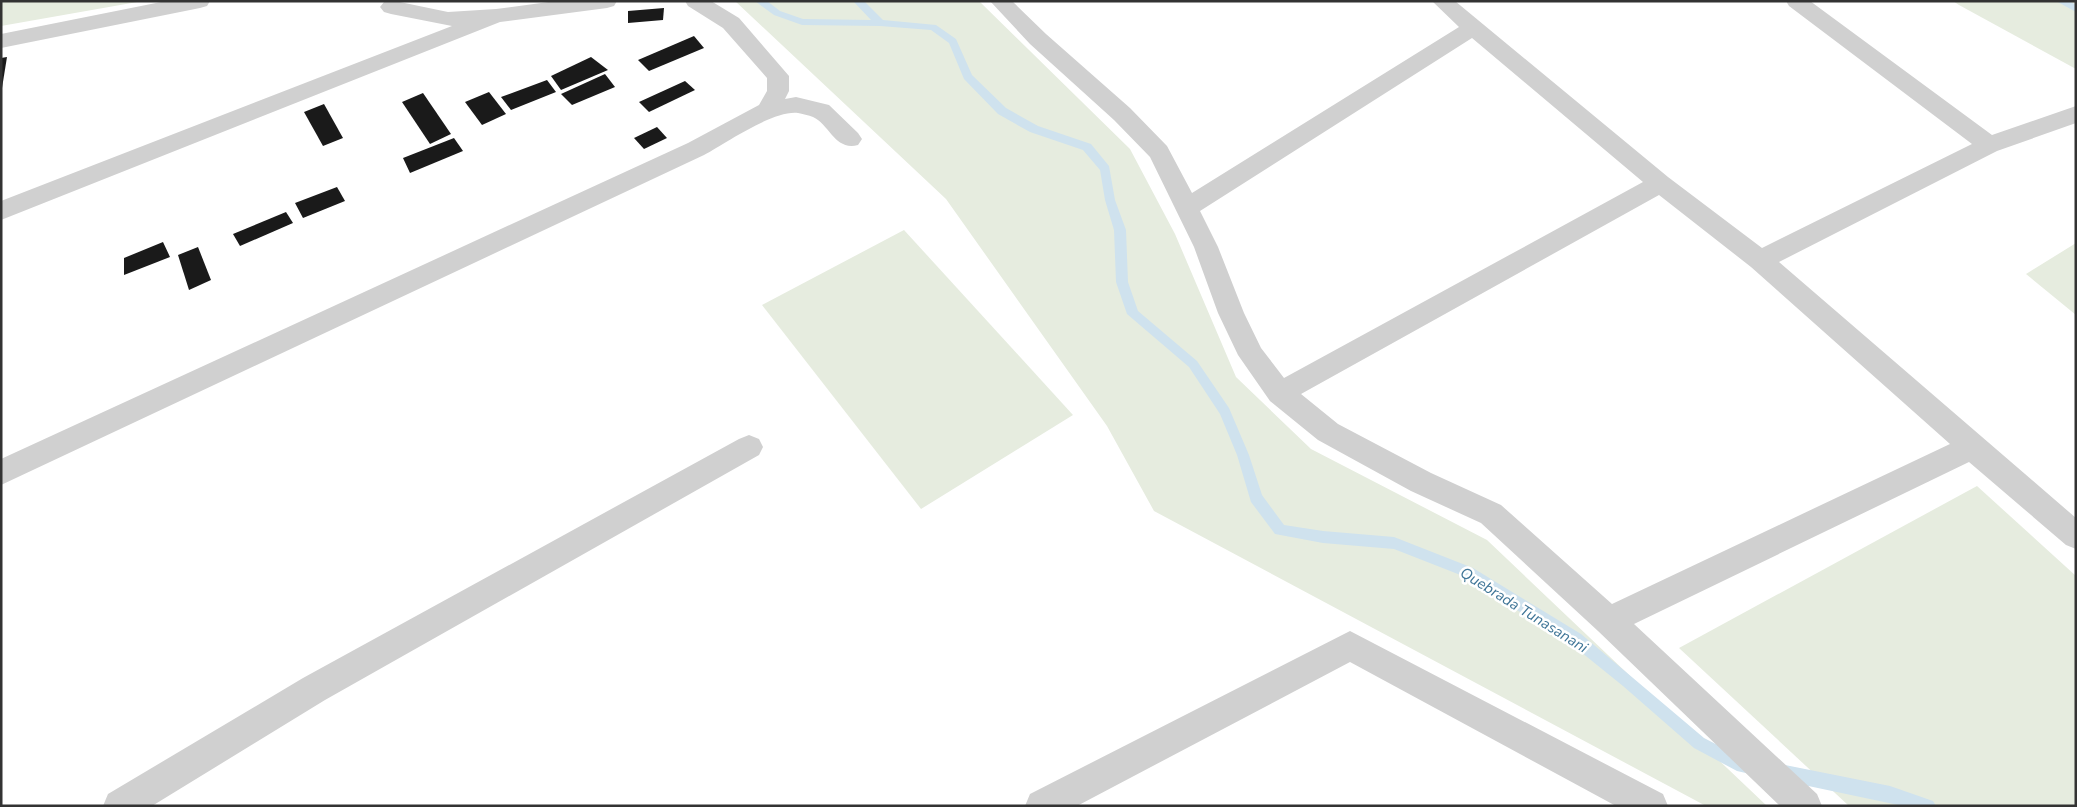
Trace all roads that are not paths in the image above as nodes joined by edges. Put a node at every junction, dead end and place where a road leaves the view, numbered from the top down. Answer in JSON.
{"nodes":[{"id":1,"x":200,"y":1,"type":"edge"},
{"id":2,"x":607,"y":1,"type":"edge"},
{"id":3,"x":696,"y":1,"type":"edge"},
{"id":4,"x":1442,"y":1,"type":"edge"},
{"id":5,"x":1796,"y":1,"type":"edge"},
{"id":6,"x":384,"y":4,"type":"edge"},
{"id":7,"x":1015,"y":5,"type":"edge"},
{"id":8,"x":496,"y":16,"type":"junction"},
{"id":9,"x":1474,"y":28,"type":"junction"},
{"id":10,"x":439,"y":38,"type":"junction"},
{"id":11,"x":1,"y":41,"type":"edge"},
{"id":12,"x":767,"y":110,"type":"junction"},
{"id":13,"x":2076,"y":114,"type":"edge"},
{"id":14,"x":850,"y":139,"type":"dead end"},
{"id":15,"x":1989,"y":145,"type":"junction"},
{"id":16,"x":1660,"y":183,"type":"junction"},
{"id":17,"x":1186,"y":208,"type":"junction"},
{"id":18,"x":1,"y":211,"type":"edge"},
{"id":19,"x":1760,"y":260,"type":"junction"},
{"id":20,"x":1280,"y":393,"type":"junction"},
{"id":21,"x":748,"y":447,"type":"dead end"},
{"id":22,"x":1972,"y":448,"type":"junction"},
{"id":23,"x":1,"y":473,"type":"edge"},
{"id":24,"x":2076,"y":536,"type":"edge"},
{"id":25,"x":1609,"y":621,"type":"junction"},
{"id":26,"x":120,"y":806,"type":"edge"},
{"id":27,"x":1042,"y":806,"type":"edge"},
{"id":28,"x":1651,"y":806,"type":"edge"},
{"id":29,"x":1805,"y":806,"type":"edge"}],
"edges":[{"from":1,"to":11,"type":"street"},
{"from":2,"to":8,"type":"street"},
{"from":3,"to":12,"type":"street"},
{"from":4,"to":9,"type":"street"},
{"from":5,"to":15,"type":"street"},
{"from":6,"to":8,"type":"street"},
{"from":6,"to":10,"type":"street"},
{"from":7,"to":17,"type":"street"},
{"from":8,"to":10,"type":"street"},
{"from":9,"to":16,"type":"street"},
{"from":9,"to":17,"type":"street"},
{"from":10,"to":18,"type":"street"},
{"from":12,"to":14,"type":"street"},
{"from":12,"to":23,"type":"street"},
{"from":13,"to":15,"type":"street"},
{"from":15,"to":19,"type":"street"},
{"from":16,"to":19,"type":"street"},
{"from":16,"to":20,"type":"street"},
{"from":17,"to":20,"type":"street"},
{"from":19,"to":22,"type":"street"},
{"from":20,"to":25,"type":"street"},
{"from":21,"to":26,"type":"street"},
{"from":22,"to":24,"type":"street"},
{"from":22,"to":25,"type":"street"},
{"from":25,"to":29,"type":"street"},
{"from":27,"to":28,"type":"street"}]}
